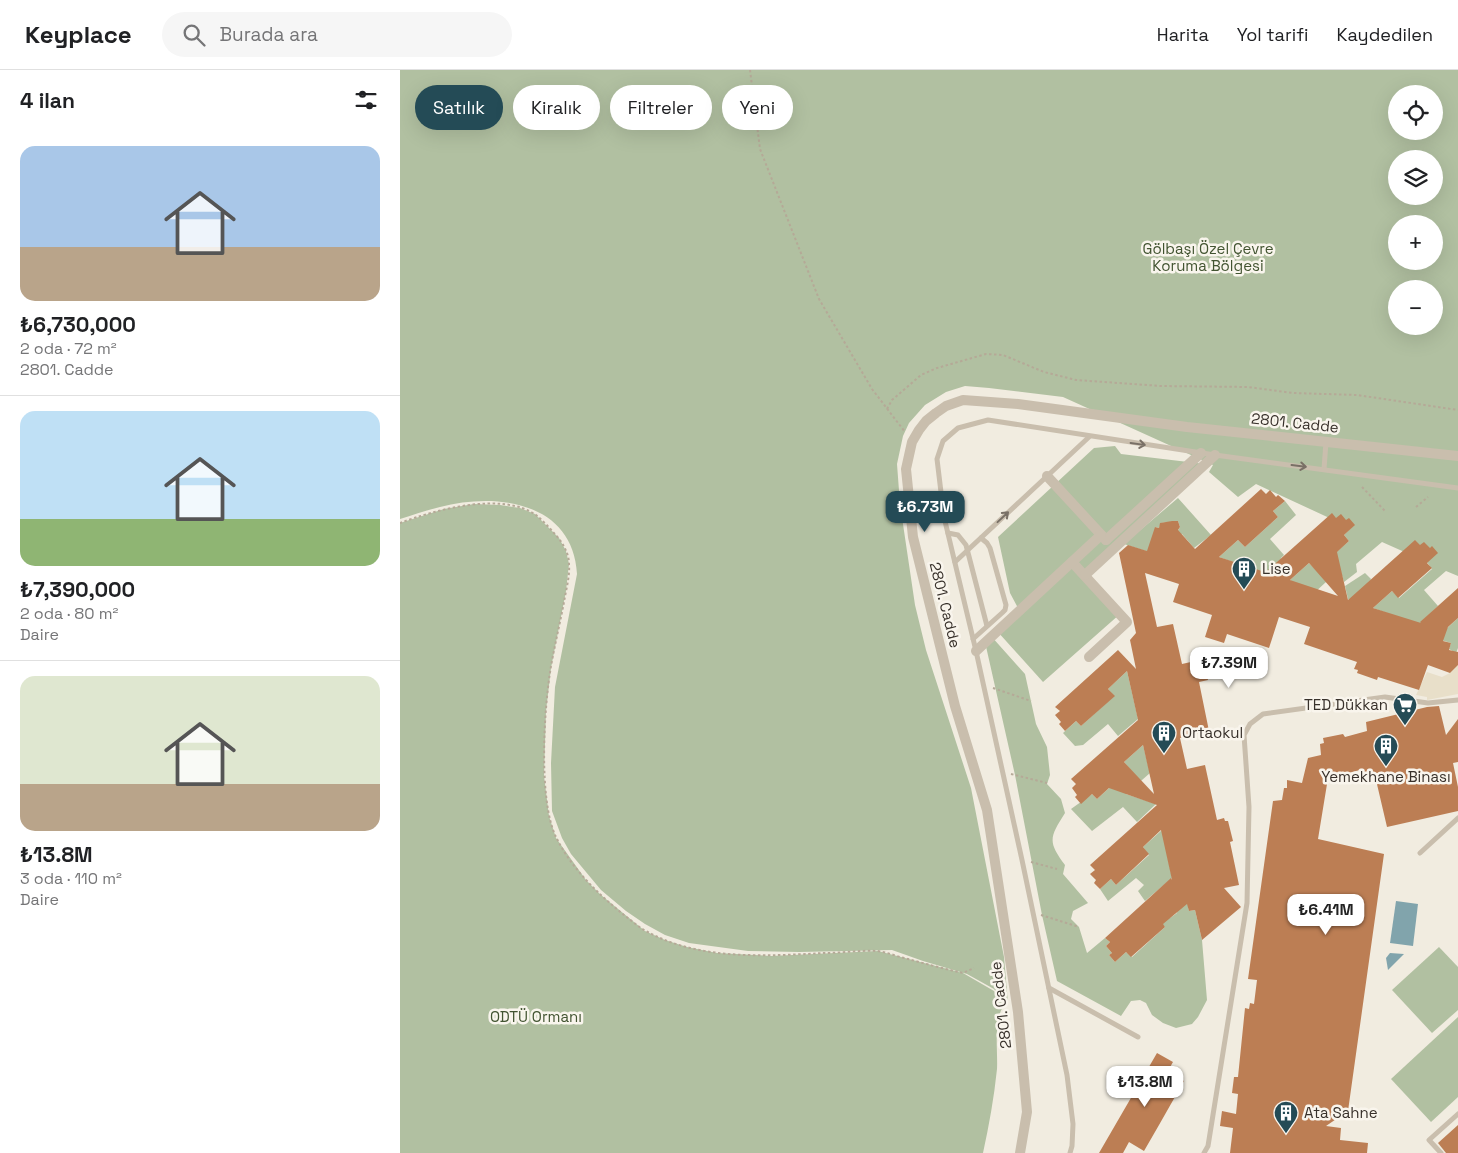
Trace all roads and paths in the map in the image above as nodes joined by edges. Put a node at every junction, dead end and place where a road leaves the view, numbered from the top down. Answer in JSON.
{"nodes":[{"id":1,"x":750,"y":70,"type":"edge"},
{"id":2,"x":887,"y":409,"type":"junction"},
{"id":3,"x":1458,"y":410,"type":"edge"},
{"id":4,"x":1089,"y":437,"type":"junction"},
{"id":5,"x":912,"y":442,"type":"junction"},
{"id":6,"x":1326,"y":442,"type":"junction"},
{"id":7,"x":1201,"y":453,"type":"junction"},
{"id":8,"x":1215,"y":455,"type":"junction"},
{"id":9,"x":1458,"y":456,"type":"edge"},
{"id":10,"x":1324,"y":469,"type":"junction"},
{"id":11,"x":1047,"y":476,"type":"junction"},
{"id":12,"x":1362,"y":487,"type":"dead end"},
{"id":13,"x":1458,"y":488,"type":"edge"},
{"id":14,"x":1428,"y":497,"type":"dead end"},
{"id":15,"x":1416,"y":507,"type":"dead end"},
{"id":16,"x":1386,"y":512,"type":"dead end"},
{"id":17,"x":400,"y":523,"type":"edge"},
{"id":18,"x":948,"y":533,"type":"junction"},
{"id":19,"x":980,"y":538,"type":"junction"},
{"id":20,"x":1104,"y":538,"type":"junction"},
{"id":21,"x":1114,"y":549,"type":"junction"},
{"id":22,"x":967,"y":550,"type":"junction"},
{"id":23,"x":954,"y":562,"type":"junction"},
{"id":24,"x":1072,"y":562,"type":"junction"},
{"id":25,"x":1085,"y":575,"type":"junction"},
{"id":26,"x":987,"y":626,"type":"junction"},
{"id":27,"x":973,"y":638,"type":"junction"},
{"id":28,"x":976,"y":650,"type":"junction"},
{"id":29,"x":1089,"y":657,"type":"dead end"},
{"id":30,"x":983,"y":685,"type":"junction"},
{"id":31,"x":1458,"y":700,"type":"edge"},
{"id":32,"x":1031,"y":701,"type":"dead end"},
{"id":33,"x":1002,"y":772,"type":"junction"},
{"id":34,"x":1047,"y":784,"type":"dead end"},
{"id":35,"x":1458,"y":818,"type":"edge"},
{"id":36,"x":1420,"y":853,"type":"dead end"},
{"id":37,"x":1022,"y":860,"type":"junction"},
{"id":38,"x":1058,"y":869,"type":"dead end"},
{"id":39,"x":1033,"y":912,"type":"junction"},
{"id":40,"x":1079,"y":927,"type":"dead end"},
{"id":41,"x":974,"y":968,"type":"dead end"},
{"id":42,"x":1049,"y":988,"type":"junction"},
{"id":43,"x":1138,"y":1037,"type":"dead end"},
{"id":44,"x":1458,"y":1114,"type":"edge"},
{"id":45,"x":1020,"y":1153,"type":"edge"},
{"id":46,"x":1070,"y":1153,"type":"edge"},
{"id":47,"x":1204,"y":1153,"type":"edge"},
{"id":48,"x":1440,"y":1153,"type":"edge"}],
"edges":[{"from":1,"to":2,"type":"path"},
{"from":2,"to":3,"type":"path"},
{"from":2,"to":5,"type":"path"},
{"from":4,"to":7,"type":"lane","one_way":true},
{"from":4,"to":11,"type":"lane"},
{"from":4,"to":18,"type":"lane"},
{"from":5,"to":6,"type":"street","name":"2801. Cadde"},
{"from":5,"to":45,"type":"street","name":"2801. Cadde"},
{"from":6,"to":9,"type":"street","name":"2801. Cadde"},
{"from":6,"to":10,"type":"lane"},
{"from":7,"to":8,"type":"lane"},
{"from":7,"to":20,"type":"street"},
{"from":8,"to":10,"type":"lane","one_way":true},
{"from":8,"to":21,"type":"street"},
{"from":10,"to":13,"type":"lane"},
{"from":19,"to":11,"type":"lane","one_way":true},
{"from":11,"to":20,"type":"street"},
{"from":12,"to":16,"type":"path"},
{"from":14,"to":15,"type":"path"},
{"from":17,"to":41,"type":"path"},
{"from":18,"to":22,"type":"lane"},
{"from":18,"to":23,"type":"lane"},
{"from":19,"to":22,"type":"lane"},
{"from":19,"to":26,"type":"lane"},
{"from":20,"to":21,"type":"street"},
{"from":20,"to":24,"type":"street"},
{"from":21,"to":25,"type":"street"},
{"from":22,"to":23,"type":"lane"},
{"from":22,"to":26,"type":"lane"},
{"from":23,"to":27,"type":"lane"},
{"from":24,"to":25,"type":"street"},
{"from":24,"to":28,"type":"street"},
{"from":25,"to":29,"type":"street"},
{"from":26,"to":27,"type":"lane"},
{"from":27,"to":28,"type":"lane"},
{"from":28,"to":30,"type":"lane"},
{"from":30,"to":32,"type":"path"},
{"from":30,"to":33,"type":"lane"},
{"from":31,"to":47,"type":"lane"},
{"from":33,"to":34,"type":"path"},
{"from":33,"to":37,"type":"lane"},
{"from":35,"to":36,"type":"lane"},
{"from":37,"to":38,"type":"path"},
{"from":37,"to":39,"type":"lane"},
{"from":39,"to":40,"type":"path"},
{"from":39,"to":42,"type":"lane"},
{"from":42,"to":43,"type":"lane"},
{"from":42,"to":46,"type":"lane"},
{"from":44,"to":48,"type":"lane"}]}
